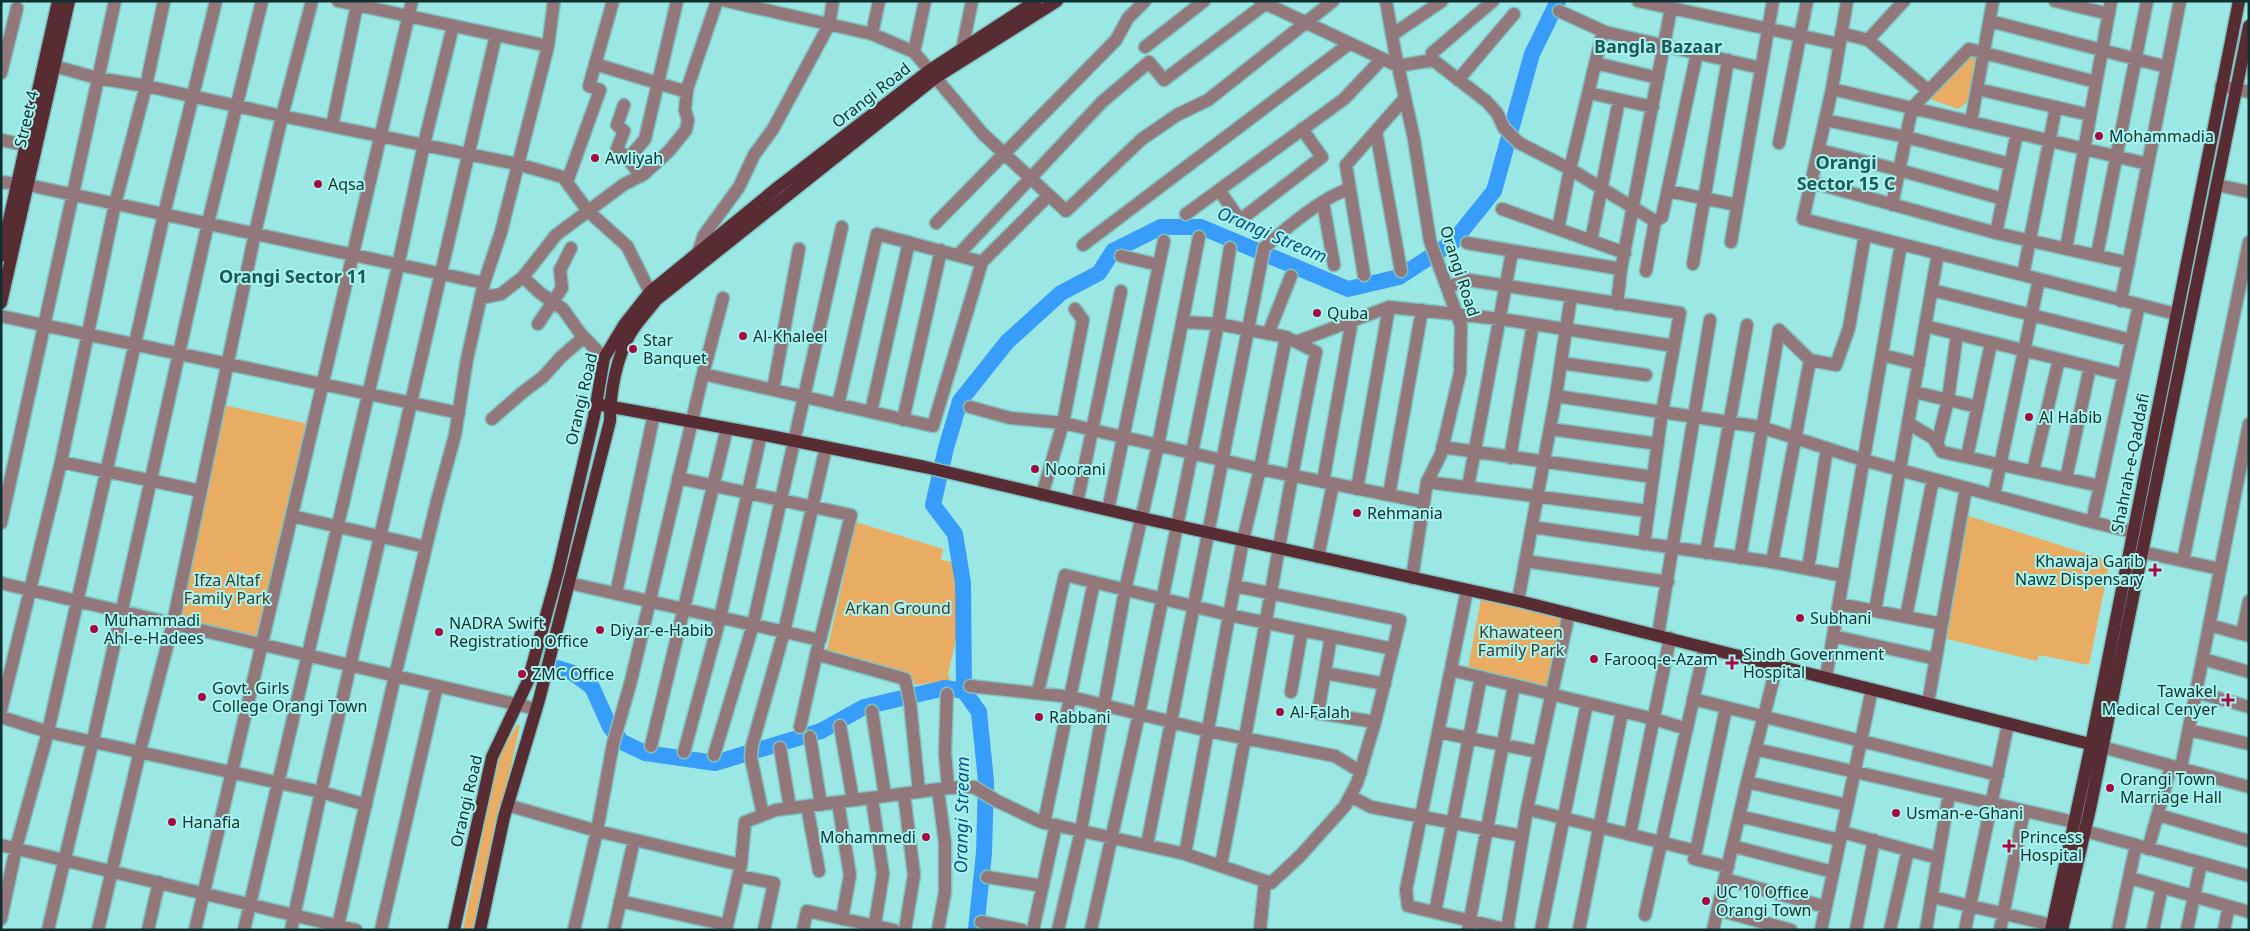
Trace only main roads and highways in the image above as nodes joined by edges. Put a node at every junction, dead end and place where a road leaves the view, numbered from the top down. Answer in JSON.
{"nodes":[{"id":1,"x":58,"y":1,"type":"edge"},
{"id":2,"x":69,"y":1,"type":"edge"},
{"id":3,"x":1036,"y":1,"type":"edge"},
{"id":4,"x":1057,"y":1,"type":"edge"},
{"id":5,"x":2239,"y":1,"type":"edge"},
{"id":6,"x":2249,"y":26,"type":"edge"},
{"id":7,"x":933,"y":74,"type":"junction"},
{"id":8,"x":2242,"y":91,"type":"edge"},
{"id":9,"x":22,"y":185,"type":"junction"},
{"id":10,"x":1,"y":256,"type":"edge"},
{"id":11,"x":1,"y":303,"type":"edge"},
{"id":12,"x":596,"y":404,"type":"junction"},
{"id":13,"x":610,"y":408,"type":"junction"},
{"id":14,"x":2097,"y":746,"type":"junction"},
{"id":15,"x":2055,"y":928,"type":"edge"},
{"id":16,"x":454,"y":930,"type":"edge"},
{"id":17,"x":480,"y":930,"type":"edge"}],
"edges":[{"from":1,"to":9,"type":"main road","name":"Street 4"},
{"from":2,"to":9,"type":"main road","name":"Street 4"},
{"from":3,"to":7,"type":"main road","name":"Orangi Road"},
{"from":4,"to":7,"type":"main road"},
{"from":5,"to":14,"type":"main road","name":"Shahrah-e-Qaddafi"},
{"from":6,"to":8,"type":"main road","name":"Shahrah-e-Qaddafi"},
{"from":7,"to":12,"type":"main road","name":"Orangi Road"},
{"from":7,"to":13,"type":"main road","name":"Orangi Road"},
{"from":8,"to":14,"type":"main road","name":"Shahrah-e-Qaddafi"},
{"from":9,"to":10,"type":"main road","name":"Street 4"},
{"from":9,"to":11,"type":"main road","name":"Street 4"},
{"from":12,"to":13,"type":"main road"},
{"from":12,"to":16,"type":"main road","name":"Orangi Road"},
{"from":13,"to":14,"type":"main road"},
{"from":13,"to":17,"type":"main road","name":"Orangi Road"},
{"from":14,"to":15,"type":"main road","name":"Shahrah-e-Qaddafi"},
{"from":14,"to":15,"type":"main road","name":"Shahrah-e-Qaddafi"}]}
